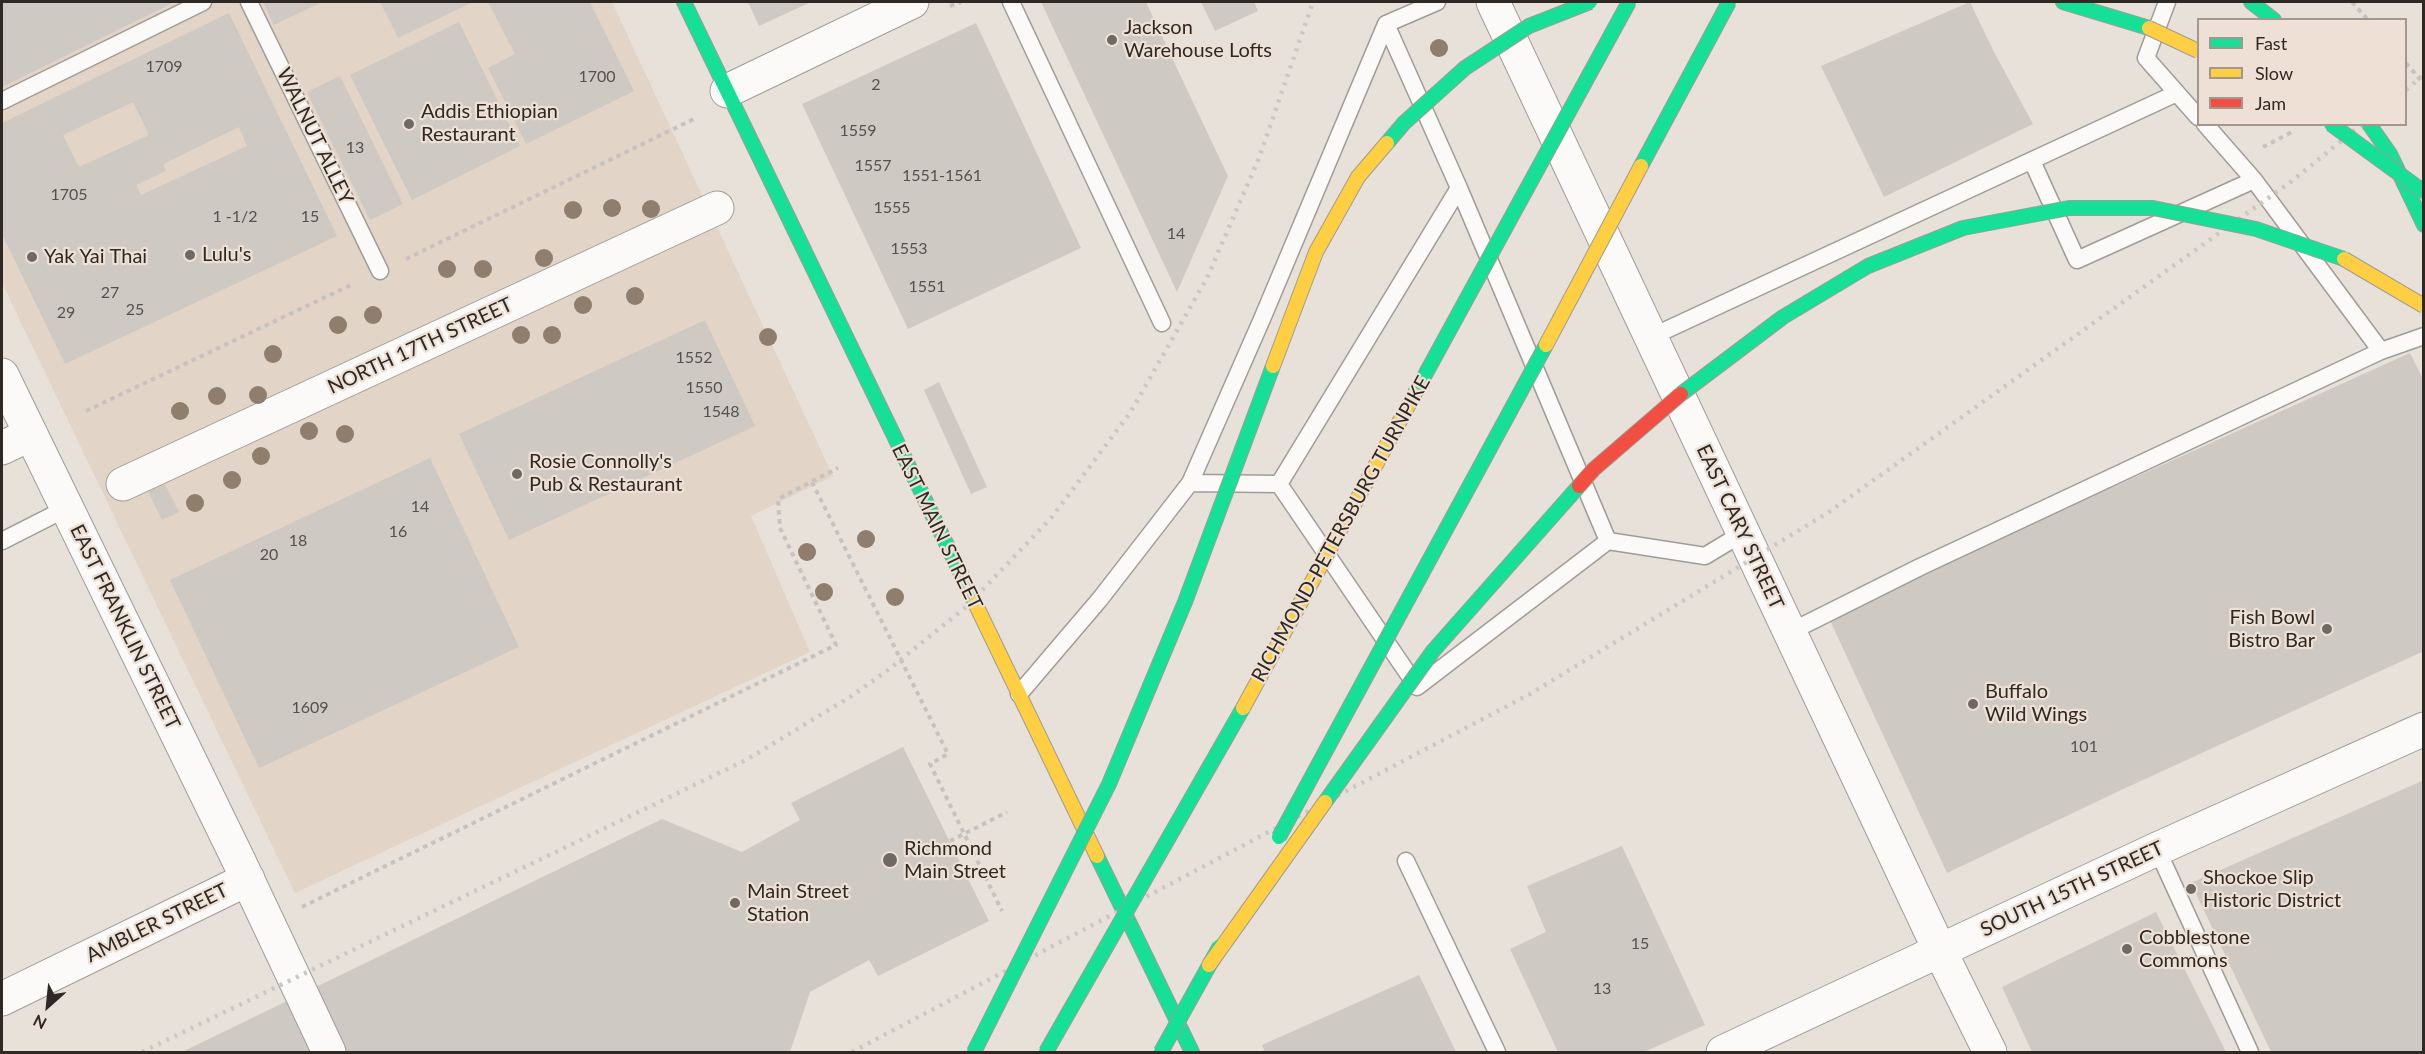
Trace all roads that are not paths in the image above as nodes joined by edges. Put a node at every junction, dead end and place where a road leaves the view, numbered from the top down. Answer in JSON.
{"nodes":[{"id":1,"x":203,"y":2,"type":"edge"},
{"id":2,"x":249,"y":2,"type":"edge"},
{"id":3,"x":684,"y":2,"type":"edge"},
{"id":4,"x":912,"y":2,"type":"edge"},
{"id":5,"x":1011,"y":2,"type":"edge"},
{"id":6,"x":1437,"y":2,"type":"edge"},
{"id":7,"x":1493,"y":2,"type":"edge"},
{"id":8,"x":1590,"y":2,"type":"edge"},
{"id":9,"x":1629,"y":2,"type":"edge"},
{"id":10,"x":1729,"y":2,"type":"edge"},
{"id":11,"x":2063,"y":2,"type":"edge"},
{"id":12,"x":2167,"y":2,"type":"edge"},
{"id":13,"x":2251,"y":2,"type":"edge"},
{"id":14,"x":2271,"y":18,"type":"edge"},
{"id":15,"x":1386,"y":24,"type":"junction"},
{"id":16,"x":2197,"y":50,"type":"edge"},
{"id":17,"x":727,"y":91,"type":"junction"},
{"id":18,"x":2178,"y":93,"type":"junction"},
{"id":19,"x":2,"y":101,"type":"edge"},
{"id":20,"x":2197,"y":115,"type":"edge"},
{"id":21,"x":2207,"y":126,"type":"edge"},
{"id":22,"x":2334,"y":126,"type":"edge"},
{"id":23,"x":2370,"y":126,"type":"edge"},
{"id":24,"x":2032,"y":161,"type":"junction"},
{"id":25,"x":2254,"y":180,"type":"junction"},
{"id":26,"x":1459,"y":188,"type":"junction"},
{"id":27,"x":2424,"y":192,"type":"edge"},
{"id":28,"x":717,"y":208,"type":"dead end"},
{"id":29,"x":2424,"y":225,"type":"edge"},
{"id":30,"x":380,"y":271,"type":"dead end"},
{"id":31,"x":2424,"y":306,"type":"edge"},
{"id":32,"x":1162,"y":323,"type":"dead end"},
{"id":33,"x":2424,"y":336,"type":"edge"},
{"id":34,"x":1651,"y":337,"type":"junction"},
{"id":35,"x":2381,"y":351,"type":"junction"},
{"id":36,"x":2,"y":375,"type":"edge"},
{"id":37,"x":31,"y":434,"type":"junction"},
{"id":38,"x":2,"y":448,"type":"edge"},
{"id":39,"x":1190,"y":483,"type":"junction"},
{"id":40,"x":123,"y":484,"type":"dead end"},
{"id":41,"x":1279,"y":484,"type":"junction"},
{"id":42,"x":67,"y":508,"type":"junction"},
{"id":43,"x":1743,"y":533,"type":"junction"},
{"id":44,"x":2,"y":541,"type":"edge"},
{"id":45,"x":1608,"y":541,"type":"junction"},
{"id":46,"x":1790,"y":632,"type":"junction"},
{"id":47,"x":1019,"y":694,"type":"junction"},
{"id":48,"x":2424,"y":729,"type":"edge"},
{"id":49,"x":2157,"y":849,"type":"junction"},
{"id":50,"x":1406,"y":861,"type":"dead end"},
{"id":51,"x":248,"y":879,"type":"junction"},
{"id":52,"x":1940,"y":951,"type":"junction"},
{"id":53,"x":1209,"y":965,"type":"junction"},
{"id":54,"x":2,"y":999,"type":"edge"},
{"id":55,"x":1767,"y":1042,"type":"edge"},
{"id":56,"x":329,"y":1053,"type":"edge"},
{"id":57,"x":974,"y":1053,"type":"edge"},
{"id":58,"x":1046,"y":1053,"type":"edge"},
{"id":59,"x":1161,"y":1053,"type":"edge"},
{"id":60,"x":1192,"y":1053,"type":"edge"},
{"id":61,"x":1497,"y":1053,"type":"edge"},
{"id":62,"x":1723,"y":1053,"type":"edge"},
{"id":63,"x":1990,"y":1053,"type":"edge"},
{"id":64,"x":2250,"y":1053,"type":"edge"}],
"edges":[{"from":1,"to":19,"type":"lane"},
{"from":2,"to":30,"type":"lane","name":"WALNUT ALLEY"},
{"from":3,"to":17,"type":"main road","name":"EAST MAIN STREET"},
{"from":4,"to":17,"type":"street"},
{"from":5,"to":32,"type":"lane"},
{"from":6,"to":15,"type":"lane"},
{"from":7,"to":34,"type":"street","name":"EAST CARY STREET"},
{"from":8,"to":57,"type":"main road","bridge":true},
{"from":9,"to":58,"type":"main road","name":"RICHMOND-PETERSBURG TURNPIKE","bridge":true},
{"from":10,"to":53,"type":"main road","bridge":true},
{"from":11,"to":16,"type":"main road","bridge":true},
{"from":12,"to":18,"type":"lane"},
{"from":13,"to":14,"type":"main road"},
{"from":15,"to":26,"type":"lane"},
{"from":15,"to":39,"type":"lane"},
{"from":17,"to":47,"type":"main road","name":"EAST MAIN STREET"},
{"from":18,"to":20,"type":"lane"},
{"from":18,"to":24,"type":"lane"},
{"from":21,"to":25,"type":"lane"},
{"from":22,"to":27,"type":"main road","bridge":true},
{"from":23,"to":29,"type":"main road"},
{"from":24,"to":25,"type":"lane"},
{"from":24,"to":34,"type":"lane"},
{"from":25,"to":35,"type":"lane"},
{"from":26,"to":41,"type":"lane"},
{"from":26,"to":45,"type":"lane"},
{"from":28,"to":40,"type":"street","name":"NORTH 17TH STREET"},
{"from":31,"to":53,"type":"main road","bridge":true},
{"from":33,"to":35,"type":"lane"},
{"from":34,"to":43,"type":"street","name":"EAST CARY STREET"},
{"from":35,"to":46,"type":"lane"},
{"from":36,"to":37,"type":"street","name":"EAST FRANKLIN STREET"},
{"from":37,"to":38,"type":"street"},
{"from":37,"to":42,"type":"street","name":"EAST FRANKLIN STREET"},
{"from":39,"to":41,"type":"lane"},
{"from":39,"to":47,"type":"lane"},
{"from":41,"to":45,"type":"lane"},
{"from":42,"to":44,"type":"lane"},
{"from":42,"to":51,"type":"street","name":"EAST FRANKLIN STREET"},
{"from":43,"to":45,"type":"lane"},
{"from":43,"to":46,"type":"street","name":"EAST CARY STREET"},
{"from":46,"to":52,"type":"street","name":"EAST CARY STREET"},
{"from":47,"to":60,"type":"main road","name":"EAST MAIN STREET"},
{"from":48,"to":49,"type":"street","name":"SOUTH 15TH STREET"},
{"from":49,"to":52,"type":"street","name":"SOUTH 15TH STREET"},
{"from":49,"to":64,"type":"lane"},
{"from":50,"to":61,"type":"lane"},
{"from":51,"to":54,"type":"street","name":"AMBLER STREET"},
{"from":51,"to":56,"type":"street","name":"EAST FRANKLIN STREET"},
{"from":52,"to":55,"type":"street","name":"SOUTH 15TH STREET"},
{"from":52,"to":63,"type":"street","name":"EAST CARY STREET"},
{"from":53,"to":59,"type":"main road","bridge":true},
{"from":55,"to":62,"type":"street","name":"SOUTH 15TH STREET"}]}
